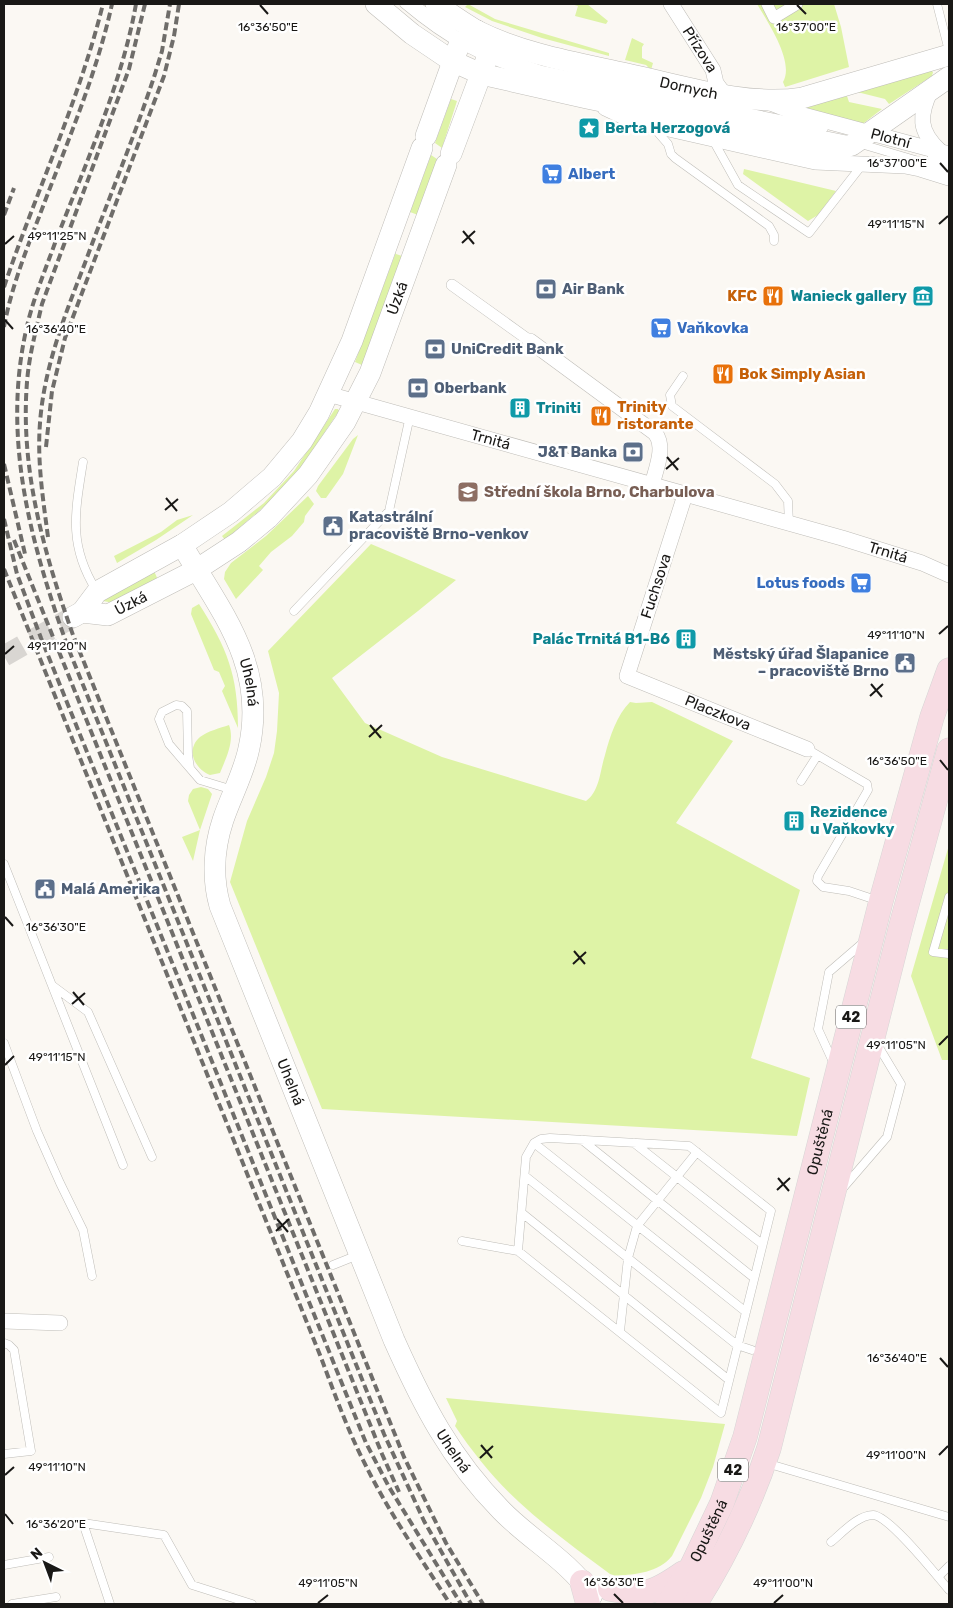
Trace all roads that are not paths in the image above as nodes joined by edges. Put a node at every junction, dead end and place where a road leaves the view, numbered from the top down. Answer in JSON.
{"nodes":[{"id":1,"x":376,"y":4,"type":"edge"},
{"id":2,"x":404,"y":4,"type":"edge"},
{"id":3,"x":415,"y":4,"type":"edge"},
{"id":4,"x":436,"y":4,"type":"edge"},
{"id":5,"x":672,"y":4,"type":"edge"},
{"id":6,"x":767,"y":4,"type":"edge"},
{"id":7,"x":797,"y":4,"type":"edge"},
{"id":8,"x":937,"y":4,"type":"edge"},
{"id":9,"x":463,"y":44,"type":"junction"},
{"id":10,"x":949,"y":51,"type":"edge"},
{"id":11,"x":949,"y":55,"type":"edge"},
{"id":12,"x":484,"y":61,"type":"junction"},
{"id":13,"x":949,"y":77,"type":"edge"},
{"id":14,"x":931,"y":89,"type":"junction"},
{"id":15,"x":725,"y":94,"type":"junction"},
{"id":16,"x":583,"y":98,"type":"junction"},
{"id":17,"x":764,"y":100,"type":"junction"},
{"id":18,"x":651,"y":126,"type":"junction"},
{"id":19,"x":684,"y":132,"type":"junction"},
{"id":20,"x":862,"y":137,"type":"junction"},
{"id":21,"x":712,"y":138,"type":"junction"},
{"id":22,"x":668,"y":144,"type":"junction"},
{"id":23,"x":946,"y":156,"type":"edge"},
{"id":24,"x":835,"y":157,"type":"junction"},
{"id":25,"x":863,"y":164,"type":"junction"},
{"id":26,"x":949,"y":170,"type":"edge"},
{"id":27,"x":949,"y":178,"type":"edge"},
{"id":28,"x":774,"y":241,"type":"dead end"},
{"id":29,"x":452,"y":285,"type":"dead end"},
{"id":30,"x":530,"y":341,"type":"joint"},
{"id":31,"x":683,"y":376,"type":"dead end"},
{"id":32,"x":328,"y":394,"type":"junction"},
{"id":33,"x":357,"y":401,"type":"junction"},
{"id":34,"x":410,"y":416,"type":"junction"},
{"id":35,"x":84,"y":462,"type":"dead end"},
{"id":36,"x":652,"y":485,"type":"junction"},
{"id":37,"x":685,"y":495,"type":"junction"},
{"id":38,"x":789,"y":524,"type":"junction"},
{"id":39,"x":182,"y":545,"type":"junction"},
{"id":40,"x":196,"y":570,"type":"junction"},
{"id":41,"x":949,"y":575,"type":"edge"},
{"id":42,"x":97,"y":592,"type":"junction"},
{"id":43,"x":294,"y":611,"type":"dead end"},
{"id":44,"x":949,"y":670,"type":"edge"},
{"id":45,"x":627,"y":676,"type":"joint"},
{"id":46,"x":949,"y":750,"type":"edge"},
{"id":47,"x":812,"y":752,"type":"junction"},
{"id":48,"x":190,"y":768,"type":"junction"},
{"id":49,"x":801,"y":781,"type":"dead end"},
{"id":50,"x":234,"y":791,"type":"junction"},
{"id":51,"x":4,"y":864,"type":"edge"},
{"id":52,"x":949,"y":897,"type":"edge"},
{"id":53,"x":881,"y":901,"type":"junction"},
{"id":54,"x":872,"y":935,"type":"junction"},
{"id":55,"x":949,"y":954,"type":"edge"},
{"id":56,"x":52,"y":985,"type":"junction"},
{"id":57,"x":873,"y":1037,"type":"junction"},
{"id":58,"x":4,"y":1043,"type":"edge"},
{"id":59,"x":837,"y":1072,"type":"junction"},
{"id":60,"x":582,"y":1139,"type":"junction"},
{"id":61,"x":534,"y":1143,"type":"junction"},
{"id":62,"x":634,"y":1143,"type":"junction"},
{"id":63,"x":697,"y":1152,"type":"junction"},
{"id":64,"x":152,"y":1157,"type":"dead end"},
{"id":65,"x":123,"y":1165,"type":"dead end"},
{"id":66,"x":525,"y":1176,"type":"junction"},
{"id":67,"x":677,"y":1176,"type":"junction"},
{"id":68,"x":657,"y":1201,"type":"junction"},
{"id":69,"x":831,"y":1203,"type":"junction"},
{"id":70,"x":522,"y":1213,"type":"junction"},
{"id":71,"x":637,"y":1226,"type":"junction"},
{"id":72,"x":462,"y":1241,"type":"dead end"},
{"id":73,"x":762,"y":1244,"type":"junction"},
{"id":74,"x":518,"y":1251,"type":"junction"},
{"id":75,"x":360,"y":1254,"type":"junction"},
{"id":76,"x":628,"y":1258,"type":"junction"},
{"id":77,"x":333,"y":1265,"type":"dead end"},
{"id":78,"x":92,"y":1276,"type":"dead end"},
{"id":79,"x":754,"y":1278,"type":"junction"},
{"id":80,"x":623,"y":1296,"type":"junction"},
{"id":81,"x":746,"y":1312,"type":"junction"},
{"id":82,"x":4,"y":1321,"type":"edge"},
{"id":83,"x":60,"y":1323,"type":"dead end"},
{"id":84,"x":620,"y":1331,"type":"junction"},
{"id":85,"x":4,"y":1343,"type":"edge"},
{"id":86,"x":737,"y":1345,"type":"junction"},
{"id":87,"x":752,"y":1350,"type":"dead end"},
{"id":88,"x":729,"y":1380,"type":"junction"},
{"id":89,"x":4,"y":1454,"type":"edge"},
{"id":90,"x":764,"y":1462,"type":"junction"},
{"id":91,"x":949,"y":1517,"type":"edge"},
{"id":92,"x":831,"y":1542,"type":"dead end"},
{"id":93,"x":49,"y":1557,"type":"dead end"},
{"id":94,"x":4,"y":1565,"type":"edge"},
{"id":95,"x":949,"y":1566,"type":"edge"},
{"id":96,"x":691,"y":1568,"type":"junction"},
{"id":97,"x":938,"y":1577,"type":"junction"},
{"id":98,"x":581,"y":1585,"type":"edge"},
{"id":99,"x":949,"y":1590,"type":"edge"},
{"id":100,"x":56,"y":1598,"type":"dead end"},
{"id":101,"x":611,"y":1599,"type":"edge"},
{"id":102,"x":12,"y":1604,"type":"edge"},
{"id":103,"x":110,"y":1604,"type":"edge"},
{"id":104,"x":252,"y":1604,"type":"edge"},
{"id":105,"x":668,"y":1604,"type":"edge"},
{"id":106,"x":695,"y":1604,"type":"edge"}],
"edges":[{"from":1,"to":9,"type":"main road","name":"Dornych"},
{"from":2,"to":9,"type":"lane"},
{"from":3,"to":9,"type":"lane"},
{"from":4,"to":9,"type":"main road","name":"Dornych"},
{"from":5,"to":15,"type":"street","name":"Přízova"},
{"from":6,"to":7,"type":"street"},
{"from":8,"to":10,"type":"lane"},
{"from":9,"to":12,"type":"main road"},
{"from":9,"to":12,"type":"main road","name":"Dornych"},
{"from":9,"to":15,"type":"main road","name":"Dornych"},
{"from":9,"to":32,"type":"main road","name":"Úzká"},
{"from":11,"to":17,"type":"main road","name":"Dornych"},
{"from":12,"to":16,"type":"main road","name":"Dornych"},
{"from":12,"to":20,"type":"lane"},
{"from":12,"to":33,"type":"main road","name":"Úzká"},
{"from":13,"to":14,"type":"main road","name":"Dornych"},
{"from":14,"to":20,"type":"main road","name":"Dornych"},
{"from":14,"to":23,"type":"street","name":"Plotní"},
{"from":15,"to":17,"type":"main road","name":"Dornych"},
{"from":16,"to":18,"type":"street","name":"Dornych"},
{"from":16,"to":24,"type":"main road","name":"Dornych"},
{"from":17,"to":20,"type":"street","name":"Plotní"},
{"from":18,"to":19,"type":"street","name":"Dornych"},
{"from":18,"to":22,"type":"lane"},
{"from":19,"to":21,"type":"street","name":"Dornych"},
{"from":19,"to":22,"type":"lane"},
{"from":20,"to":23,"type":"street","name":"Plotní"},
{"from":20,"to":24,"type":"main road","name":"Dornych"},
{"from":20,"to":26,"type":"lane"},
{"from":21,"to":24,"type":"street","name":"Dornych"},
{"from":21,"to":25,"type":"lane"},
{"from":22,"to":28,"type":"lane"},
{"from":24,"to":25,"type":"street","name":"Plotní"},
{"from":25,"to":27,"type":"street","name":"Plotní"},
{"from":29,"to":30,"type":"street"},
{"from":30,"to":36,"type":"street"},
{"from":31,"to":38,"type":"lane"},
{"from":32,"to":33,"type":"street","name":"Trnitá"},
{"from":32,"to":39,"type":"main road","name":"Úzká"},
{"from":33,"to":34,"type":"street","name":"Trnitá"},
{"from":33,"to":40,"type":"main road","name":"Úzká"},
{"from":34,"to":36,"type":"street","name":"Trnitá"},
{"from":34,"to":43,"type":"lane"},
{"from":35,"to":42,"type":"lane"},
{"from":36,"to":37,"type":"street","name":"Trnitá"},
{"from":37,"to":38,"type":"street","name":"Trnitá"},
{"from":37,"to":45,"type":"street","name":"Fuchsova"},
{"from":38,"to":41,"type":"street","name":"Trnitá"},
{"from":39,"to":40,"type":"main road","name":"Uhelná"},
{"from":39,"to":42,"type":"main road","name":"Úzká"},
{"from":40,"to":42,"type":"main road","name":"Úzká"},
{"from":40,"to":50,"type":"main road","name":"Uhelná"},
{"from":44,"to":53,"type":"main road","name":"Opuštěná","number":"42"},
{"from":45,"to":47,"type":"street","name":"Placzkova"},
{"from":46,"to":57,"type":"main road","name":"Opuštěná","number":"42"},
{"from":47,"to":49,"type":"lane"},
{"from":47,"to":53,"type":"lane"},
{"from":48,"to":48,"type":"lane"},
{"from":48,"to":50,"type":"lane"},
{"from":50,"to":75,"type":"main road","name":"Uhelná"},
{"from":51,"to":56,"type":"lane"},
{"from":52,"to":55,"type":"lane"},
{"from":53,"to":54,"type":"main road","name":"Opuštěná","number":"42"},
{"from":54,"to":59,"type":"main road","name":"Opuštěná","number":"42"},
{"from":54,"to":59,"type":"lane"},
{"from":56,"to":64,"type":"lane"},
{"from":56,"to":65,"type":"lane"},
{"from":57,"to":69,"type":"main road","name":"Opuštěná","number":"42"},
{"from":57,"to":69,"type":"lane"},
{"from":58,"to":78,"type":"lane"},
{"from":59,"to":96,"type":"main road","name":"Opuštěná","number":"42"},
{"from":60,"to":61,"type":"lane"},
{"from":60,"to":62,"type":"lane"},
{"from":60,"to":68,"type":"lane"},
{"from":61,"to":66,"type":"lane"},
{"from":61,"to":71,"type":"lane"},
{"from":62,"to":63,"type":"lane"},
{"from":62,"to":67,"type":"lane"},
{"from":63,"to":67,"type":"lane"},
{"from":63,"to":73,"type":"lane"},
{"from":66,"to":70,"type":"lane"},
{"from":66,"to":76,"type":"lane"},
{"from":67,"to":68,"type":"lane"},
{"from":67,"to":73,"type":"lane"},
{"from":68,"to":71,"type":"lane"},
{"from":68,"to":79,"type":"lane"},
{"from":69,"to":90,"type":"main road","name":"Opuštěná","number":"42"},
{"from":70,"to":74,"type":"lane"},
{"from":70,"to":80,"type":"lane"},
{"from":71,"to":76,"type":"lane"},
{"from":71,"to":81,"type":"lane"},
{"from":72,"to":74,"type":"lane"},
{"from":73,"to":79,"type":"lane"},
{"from":74,"to":84,"type":"lane"},
{"from":75,"to":77,"type":"lane"},
{"from":75,"to":98,"type":"main road","name":"Uhelná"},
{"from":76,"to":80,"type":"lane"},
{"from":76,"to":86,"type":"lane"},
{"from":79,"to":81,"type":"lane"},
{"from":80,"to":84,"type":"lane"},
{"from":80,"to":88,"type":"lane"},
{"from":81,"to":86,"type":"lane"},
{"from":82,"to":83,"type":"street"},
{"from":84,"to":88,"type":"lane"},
{"from":85,"to":89,"type":"lane"},
{"from":86,"to":87,"type":"lane"},
{"from":86,"to":88,"type":"lane"},
{"from":90,"to":91,"type":"lane"},
{"from":90,"to":106,"type":"main road","name":"Opuštěná","number":"42"},
{"from":92,"to":97,"type":"lane"},
{"from":93,"to":94,"type":"lane"},
{"from":95,"to":97,"type":"lane"},
{"from":96,"to":101,"type":"main road"},
{"from":96,"to":105,"type":"main road","name":"Opuštěná","number":"42"},
{"from":97,"to":99,"type":"lane"},
{"from":98,"to":101,"type":"main road","name":"Uhelná"},
{"from":100,"to":102,"type":"lane"},
{"from":103,"to":104,"type":"lane"}]}
